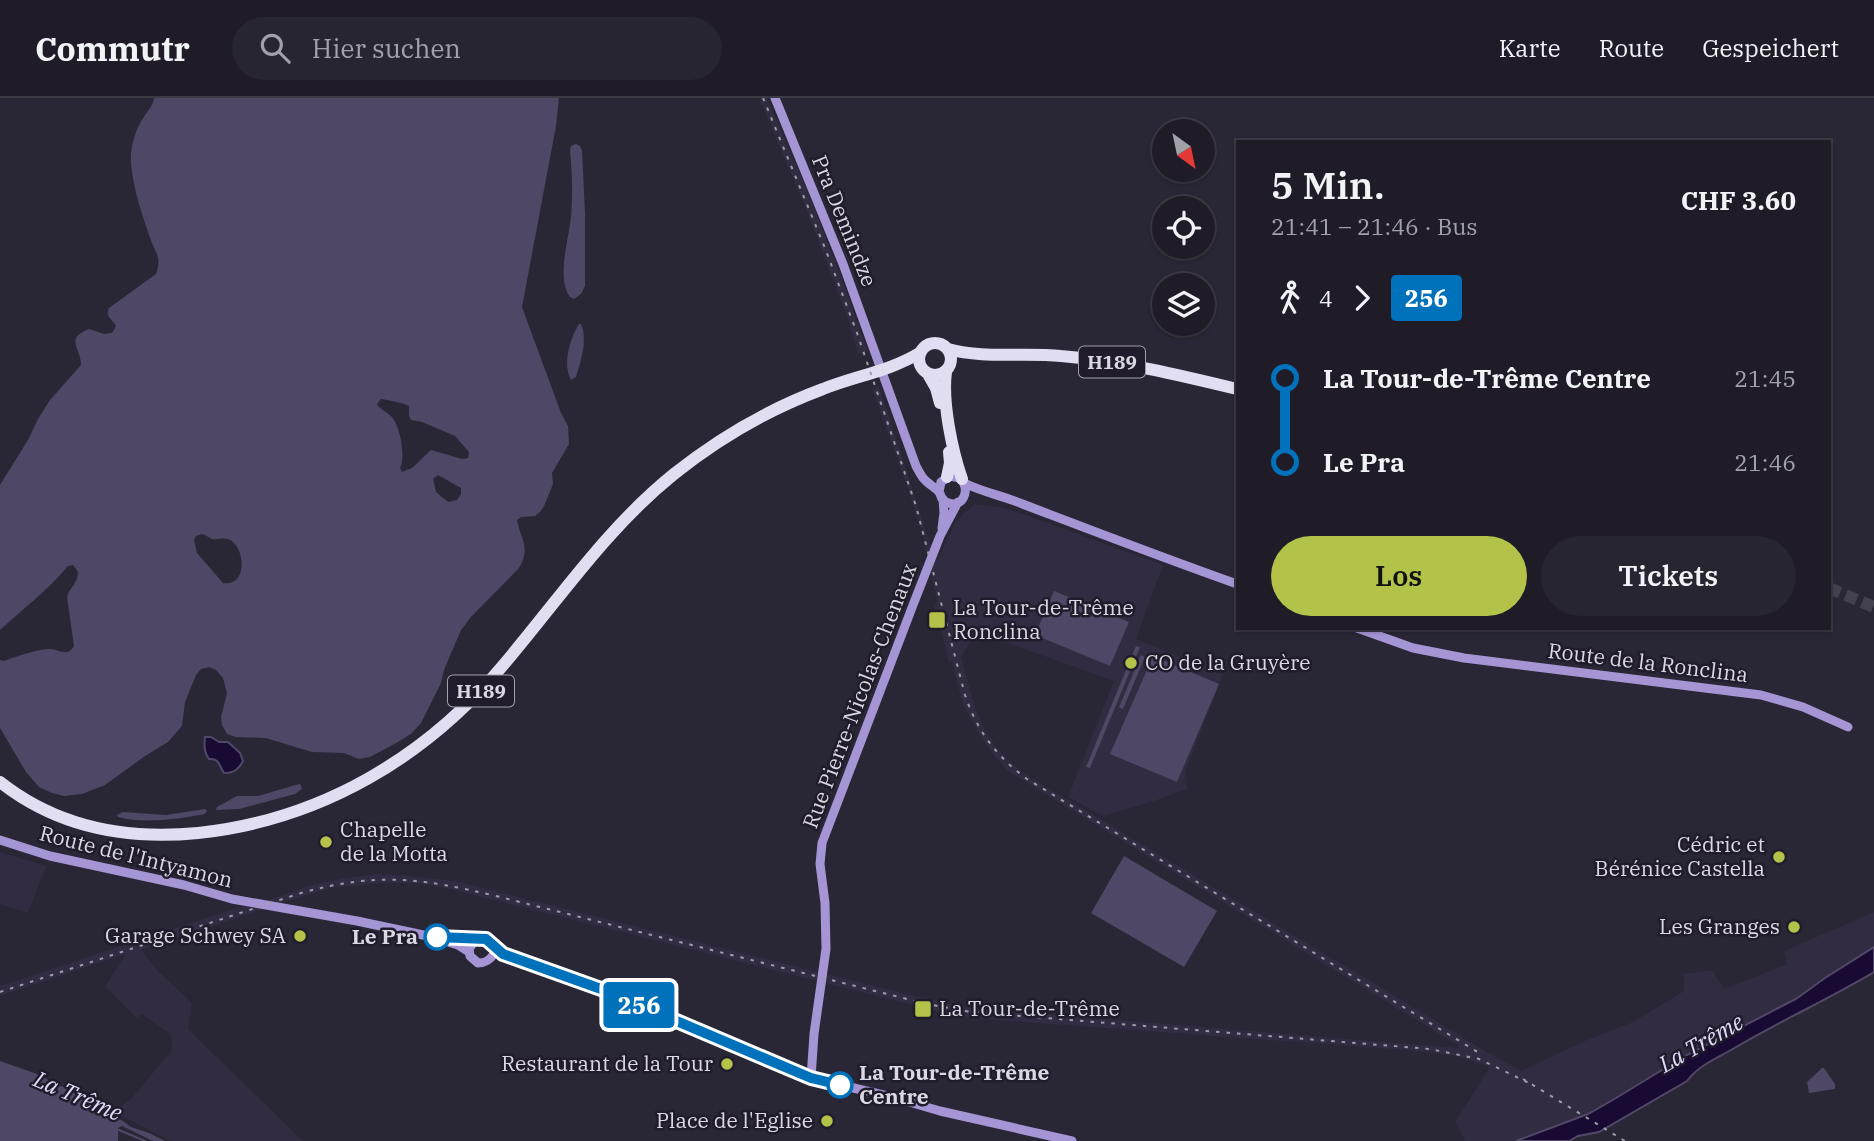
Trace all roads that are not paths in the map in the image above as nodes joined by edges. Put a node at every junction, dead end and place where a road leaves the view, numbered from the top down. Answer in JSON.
{"nodes":[{"id":1,"x":775,"y":98,"type":"edge"},
{"id":2,"x":948,"y":349,"type":"junction"},
{"id":3,"x":921,"y":352,"type":"junction"},
{"id":4,"x":984,"y":355,"type":"junction"},
{"id":5,"x":890,"y":368,"type":"junction"},
{"id":6,"x":948,"y":369,"type":"junction"},
{"id":7,"x":926,"y":372,"type":"junction"},
{"id":8,"x":1236,"y":390,"type":"edge"},
{"id":9,"x":918,"y":470,"type":"junction"},
{"id":10,"x":945,"y":478,"type":"junction"},
{"id":11,"x":963,"y":481,"type":"junction"},
{"id":12,"x":989,"y":494,"type":"junction"},
{"id":13,"x":941,"y":495,"type":"junction"},
{"id":14,"x":961,"y":500,"type":"junction"},
{"id":15,"x":940,"y":537,"type":"junction"},
{"id":16,"x":1236,"y":584,"type":"edge"},
{"id":17,"x":1363,"y":630,"type":"edge"},
{"id":18,"x":1848,"y":727,"type":"dead end"},
{"id":19,"x":0,"y":782,"type":"edge"},
{"id":20,"x":0,"y":840,"type":"edge"},
{"id":21,"x":428,"y":936,"type":"junction"},
{"id":22,"x":475,"y":940,"type":"junction"},
{"id":23,"x":493,"y":947,"type":"junction"},
{"id":24,"x":469,"y":952,"type":"junction"},
{"id":25,"x":488,"y":961,"type":"junction"},
{"id":26,"x":525,"y":963,"type":"junction"},
{"id":27,"x":811,"y":1078,"type":"junction"},
{"id":28,"x":1072,"y":1141,"type":"edge"}],
"edges":[{"from":1,"to":9,"type":"street","name":"Pra Demindze"},
{"from":2,"to":3,"type":"highway"},
{"from":2,"to":4,"type":"highway","number":"H189"},
{"from":2,"to":6,"type":"highway"},
{"from":3,"to":5,"type":"highway","number":"H189"},
{"from":3,"to":7,"type":"highway"},
{"from":4,"to":6,"type":"highway","number":"H189"},
{"from":4,"to":8,"type":"highway","number":"H189"},
{"from":5,"to":7,"type":"highway","number":"H189"},
{"from":5,"to":19,"type":"highway","number":"H189"},
{"from":6,"to":7,"type":"highway"},
{"from":6,"to":11,"type":"highway"},
{"from":7,"to":10,"type":"highway"},
{"from":9,"to":10,"type":"street"},
{"from":9,"to":13,"type":"street"},
{"from":10,"to":11,"type":"street"},
{"from":10,"to":13,"type":"street"},
{"from":11,"to":12,"type":"street"},
{"from":11,"to":14,"type":"street"},
{"from":12,"to":14,"type":"street"},
{"from":12,"to":16,"type":"street"},
{"from":13,"to":14,"type":"street"},
{"from":13,"to":15,"type":"street","name":"Rue Pierre-Nicolas-Chenaux"},
{"from":14,"to":15,"type":"street","name":"Rue Pierre-Nicolas-Chenaux"},
{"from":15,"to":27,"type":"street","name":"Rue Pierre-Nicolas-Chenaux"},
{"from":17,"to":18,"type":"street","name":"Route de la Ronclina"},
{"from":20,"to":21,"type":"street","name":"Route de l'Intyamon"},
{"from":21,"to":22,"type":"street"},
{"from":21,"to":24,"type":"street"},
{"from":22,"to":23,"type":"street"},
{"from":22,"to":24,"type":"street"},
{"from":23,"to":25,"type":"street"},
{"from":23,"to":26,"type":"street"},
{"from":24,"to":25,"type":"street"},
{"from":25,"to":26,"type":"street"},
{"from":26,"to":27,"type":"street"},
{"from":27,"to":28,"type":"street"}]}
